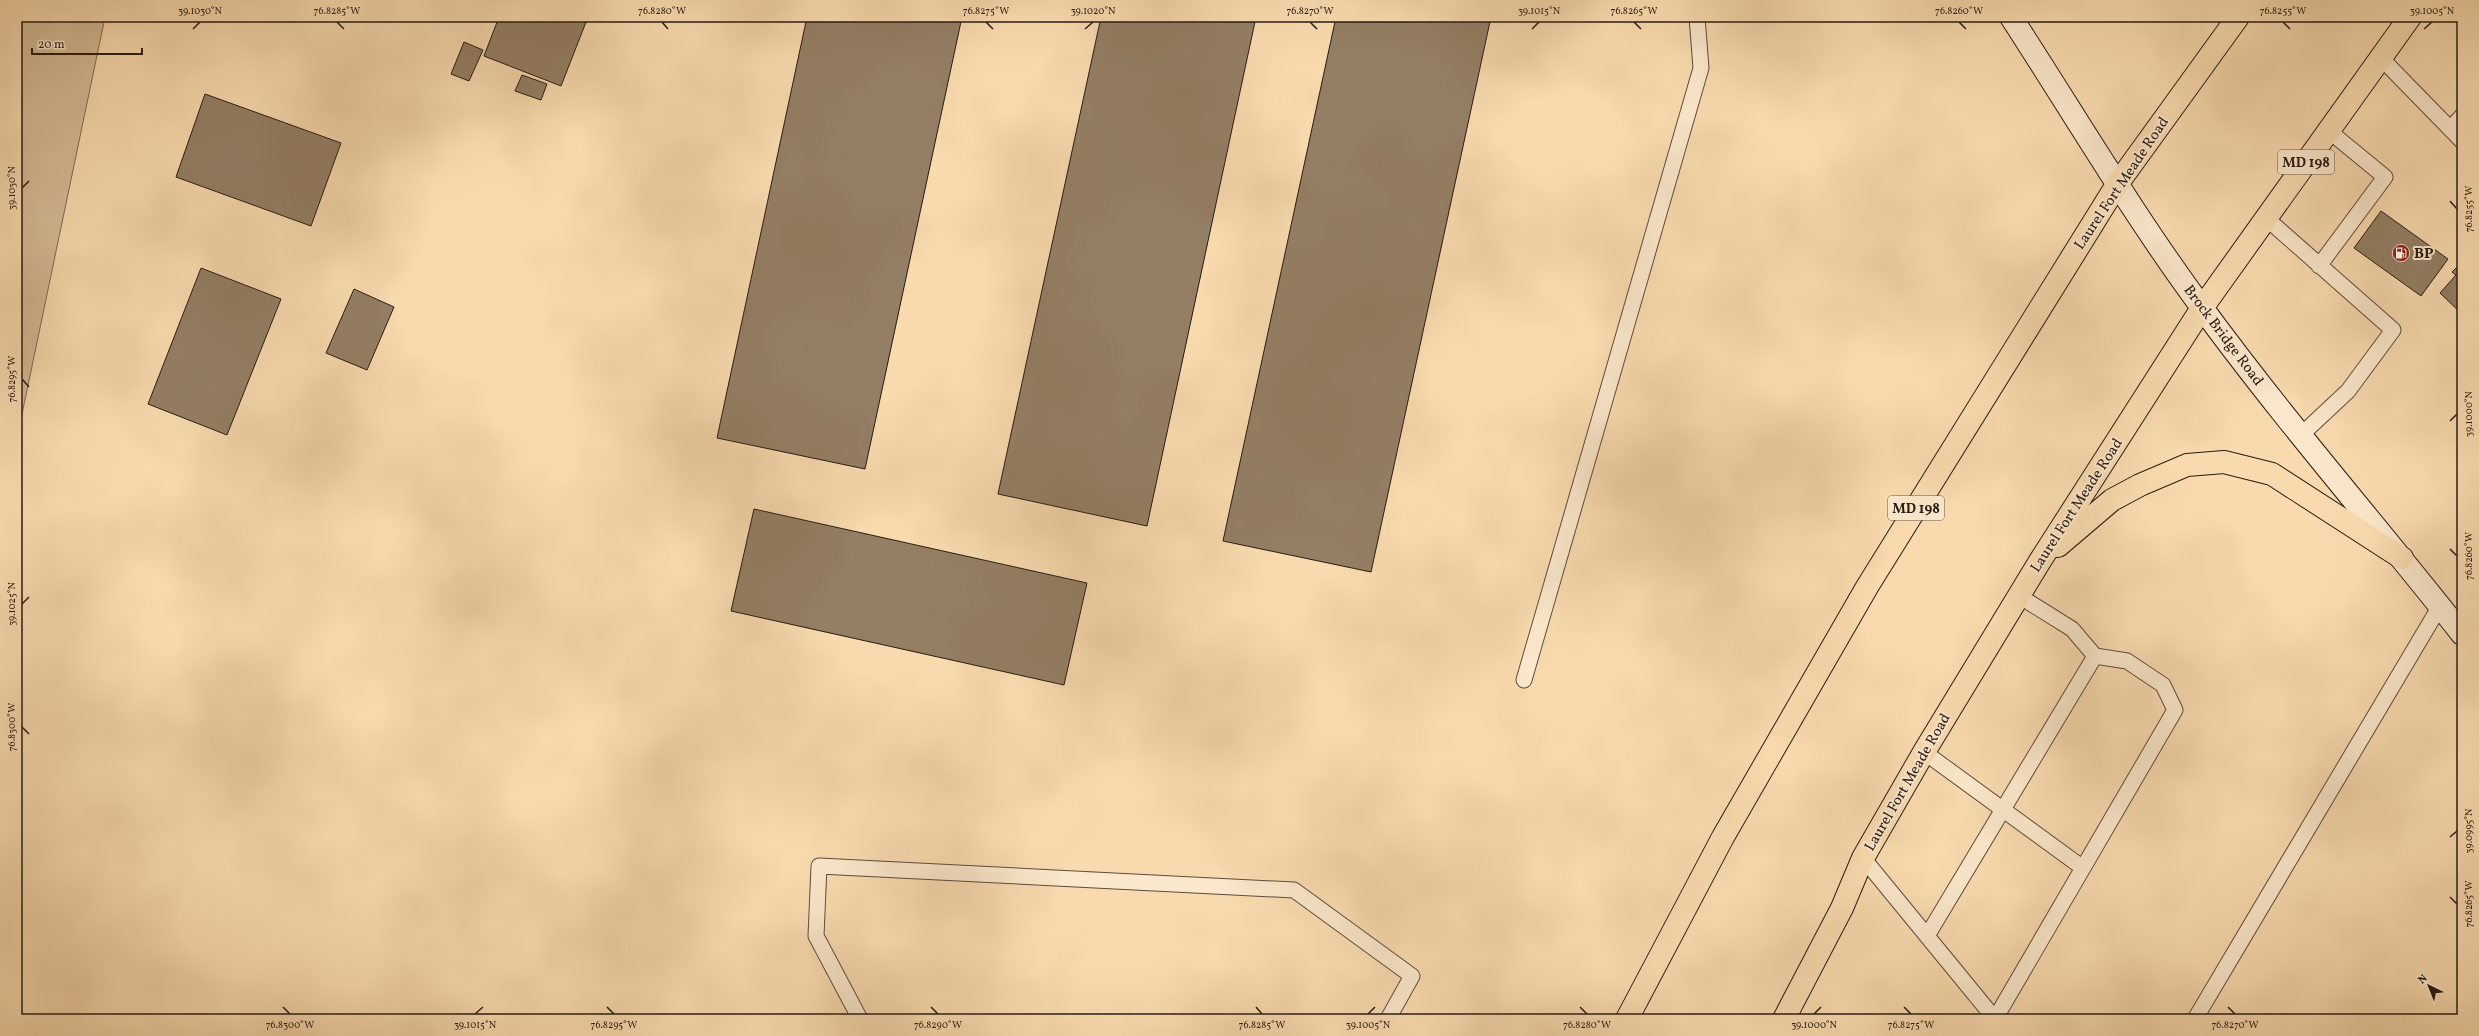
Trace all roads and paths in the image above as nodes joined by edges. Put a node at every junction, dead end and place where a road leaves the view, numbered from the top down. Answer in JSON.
{"nodes":[{"id":1,"x":1697,"y":17,"type":"edge"},
{"id":2,"x":2011,"y":17,"type":"edge"},
{"id":3,"x":2238,"y":17,"type":"edge"},
{"id":4,"x":2410,"y":17,"type":"edge"},
{"id":5,"x":2381,"y":58,"type":"junction"},
{"id":6,"x":2462,"y":116,"type":"edge"},
{"id":7,"x":2450,"y":129,"type":"junction"},
{"id":8,"x":2329,"y":131,"type":"junction"},
{"id":9,"x":2462,"y":141,"type":"edge"},
{"id":10,"x":2118,"y":183,"type":"junction"},
{"id":11,"x":2266,"y":218,"type":"junction"},
{"id":12,"x":2320,"y":266,"type":"junction"},
{"id":13,"x":2202,"y":308,"type":"junction"},
{"id":14,"x":2301,"y":435,"type":"junction"},
{"id":15,"x":2402,"y":558,"type":"junction"},
{"id":16,"x":2040,"y":561,"type":"junction"},
{"id":17,"x":2019,"y":596,"type":"junction"},
{"id":18,"x":2440,"y":606,"type":"junction"},
{"id":19,"x":2462,"y":634,"type":"edge"},
{"id":20,"x":2095,"y":656,"type":"junction"},
{"id":21,"x":1524,"y":680,"type":"dead end"},
{"id":22,"x":1924,"y":752,"type":"junction"},
{"id":23,"x":2003,"y":809,"type":"junction"},
{"id":24,"x":1863,"y":858,"type":"junction"},
{"id":25,"x":2083,"y":868,"type":"junction"},
{"id":26,"x":1927,"y":936,"type":"junction"},
{"id":27,"x":860,"y":1019,"type":"edge"},
{"id":28,"x":1388,"y":1019,"type":"edge"},
{"id":29,"x":1627,"y":1019,"type":"edge"},
{"id":30,"x":1784,"y":1019,"type":"edge"},
{"id":31,"x":1995,"y":1019,"type":"edge"},
{"id":32,"x":2195,"y":1019,"type":"edge"}],
"edges":[{"from":1,"to":21,"type":"lane"},
{"from":2,"to":10,"type":"street","name":"Brock Bridge Road"},
{"from":3,"to":10,"type":"main road","name":"Laurel Fort Meade Road","number":"MD 198"},
{"from":4,"to":5,"type":"main road","name":"Laurel Fort Meade Road","number":"MD 198"},
{"from":5,"to":7,"type":"lane"},
{"from":5,"to":8,"type":"main road","name":"Laurel Fort Meade Road","number":"MD 198"},
{"from":6,"to":7,"type":"lane"},
{"from":7,"to":9,"type":"lane"},
{"from":8,"to":11,"type":"main road","name":"Laurel Fort Meade Road","number":"MD 198"},
{"from":8,"to":12,"type":"lane"},
{"from":10,"to":13,"type":"street","name":"Brock Bridge Road"},
{"from":10,"to":29,"type":"main road","name":"Laurel Fort Meade Road","number":"MD 198"},
{"from":11,"to":12,"type":"lane"},
{"from":11,"to":13,"type":"main road","name":"Laurel Fort Meade Road","number":"MD 198"},
{"from":12,"to":14,"type":"lane"},
{"from":13,"to":14,"type":"street","name":"Brock Bridge Road"},
{"from":13,"to":16,"type":"main road","name":"Laurel Fort Meade Road","number":"MD 198"},
{"from":14,"to":15,"type":"street","name":"Brock Bridge Road"},
{"from":15,"to":16,"type":"main road"},
{"from":15,"to":18,"type":"street","name":"Brock Bridge Road"},
{"from":16,"to":17,"type":"main road","name":"Laurel Fort Meade Road","number":"MD 198"},
{"from":17,"to":20,"type":"lane"},
{"from":17,"to":22,"type":"main road","name":"Laurel Fort Meade Road","number":"MD 198"},
{"from":18,"to":19,"type":"street","name":"Brock Bridge Road"},
{"from":18,"to":32,"type":"lane"},
{"from":20,"to":23,"type":"lane"},
{"from":20,"to":25,"type":"lane"},
{"from":22,"to":23,"type":"lane"},
{"from":22,"to":24,"type":"main road","name":"Laurel Fort Meade Road","number":"MD 198"},
{"from":23,"to":25,"type":"lane"},
{"from":23,"to":26,"type":"lane"},
{"from":24,"to":26,"type":"lane"},
{"from":24,"to":30,"type":"main road","name":"Laurel Fort Meade Road","number":"MD 198"},
{"from":25,"to":31,"type":"lane"},
{"from":26,"to":31,"type":"lane"},
{"from":27,"to":28,"type":"lane"}]}
